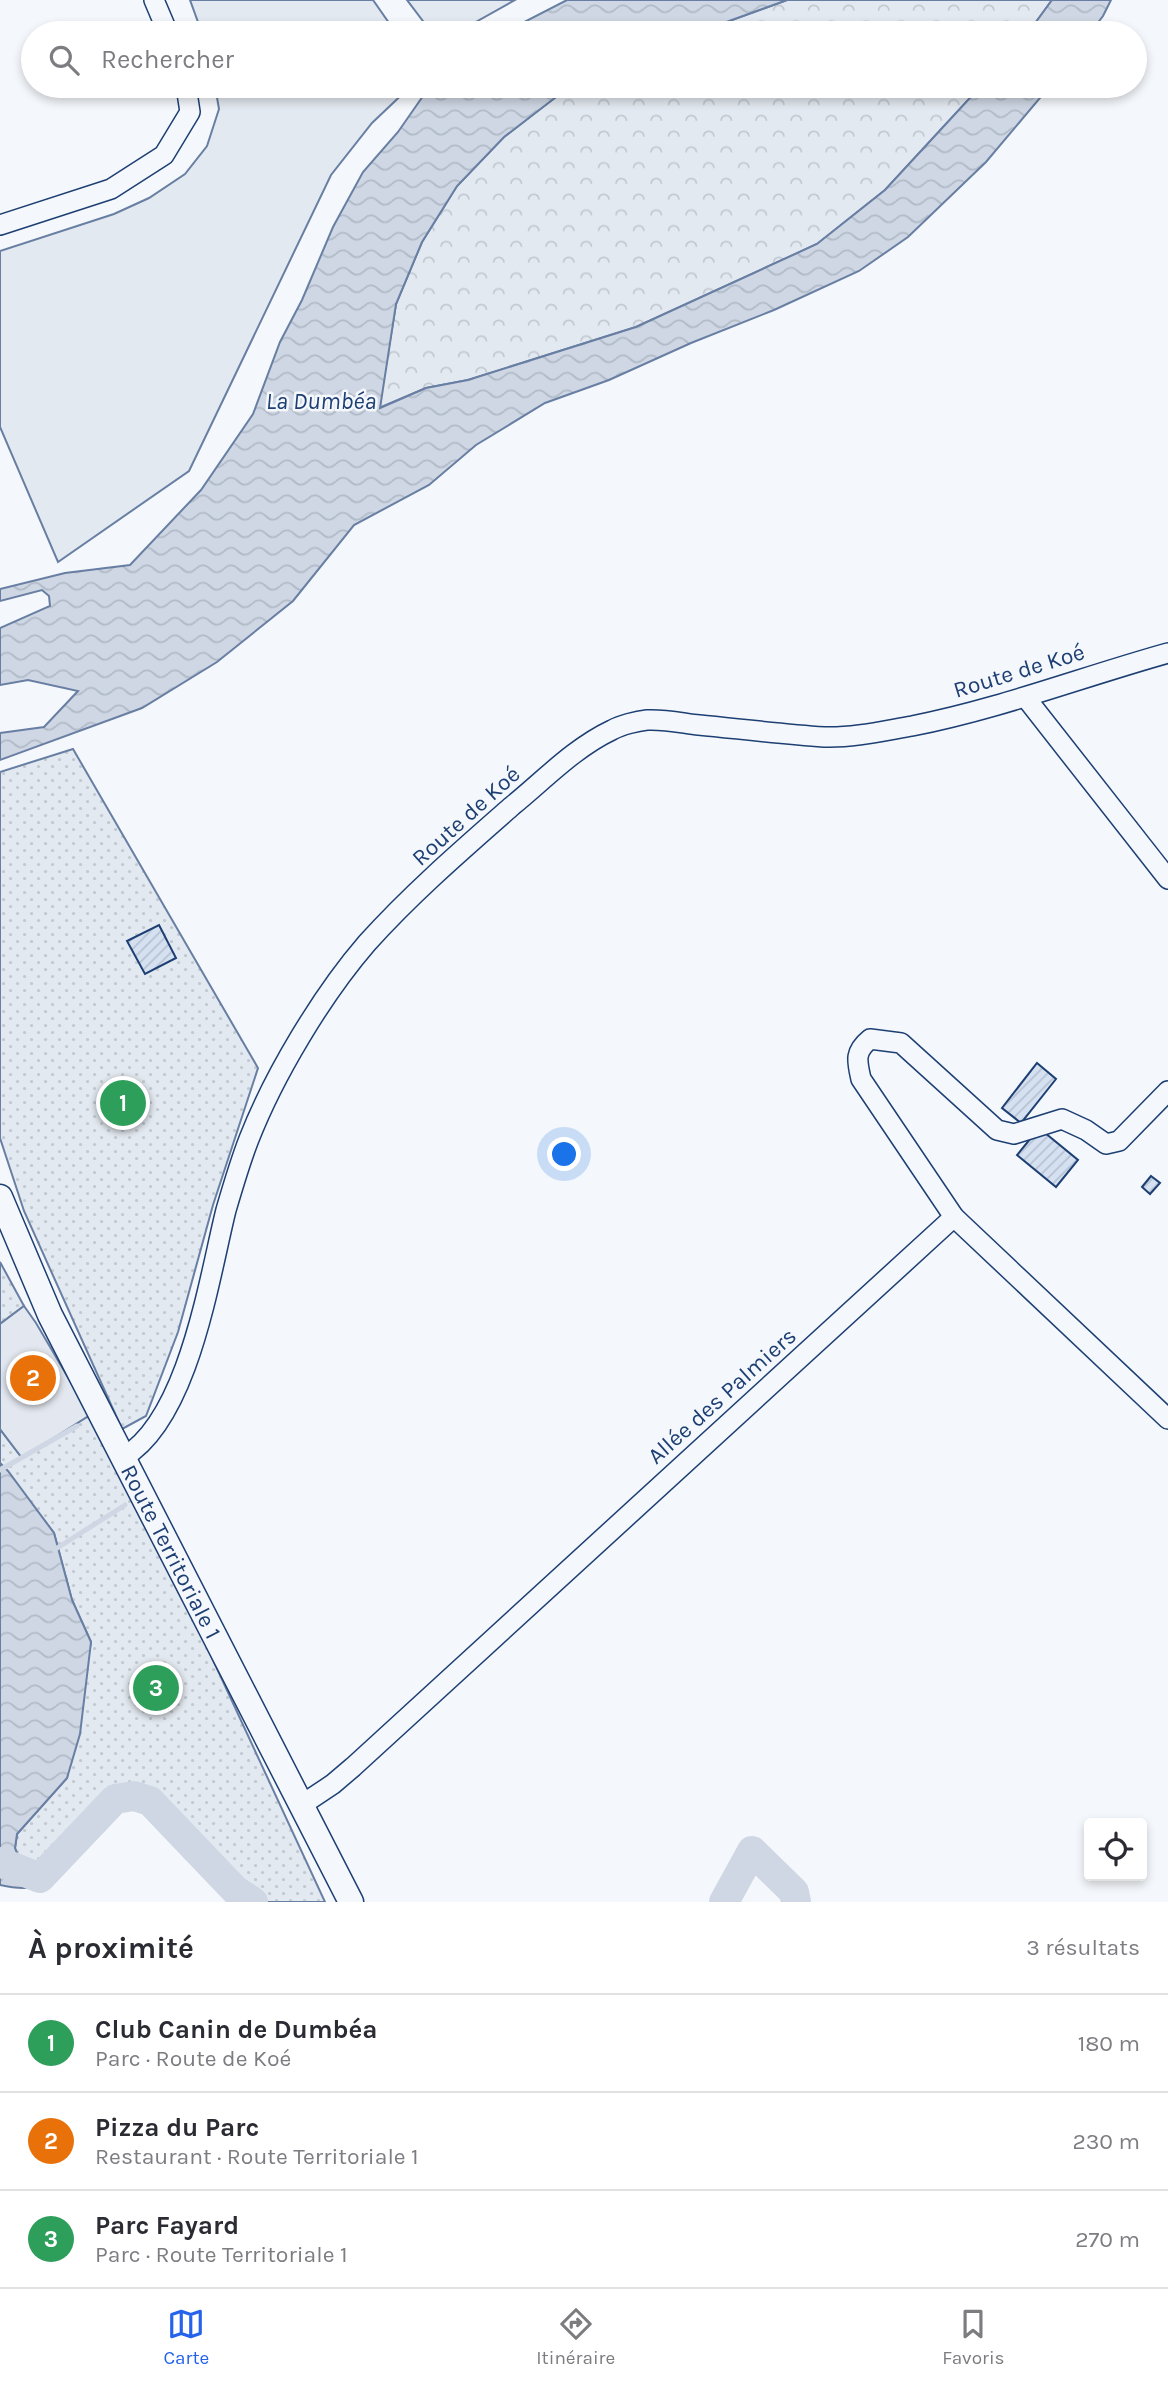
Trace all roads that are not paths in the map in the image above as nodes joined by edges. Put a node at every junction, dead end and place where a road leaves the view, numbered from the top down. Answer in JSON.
{"nodes":[{"id":1,"x":155,"y":0,"type":"edge"},
{"id":2,"x":163,"y":21,"type":"edge"},
{"id":3,"x":188,"y":98,"type":"edge"},
{"id":4,"x":0,"y":225,"type":"edge"},
{"id":5,"x":1168,"y":653,"type":"edge"},
{"id":6,"x":1026,"y":698,"type":"junction"},
{"id":7,"x":1168,"y":879,"type":"edge"},
{"id":8,"x":1168,"y":1091,"type":"edge"},
{"id":9,"x":0,"y":1197,"type":"edge"},
{"id":10,"x":954,"y":1217,"type":"junction"},
{"id":11,"x":1168,"y":1419,"type":"edge"},
{"id":12,"x":124,"y":1457,"type":"junction"},
{"id":13,"x":303,"y":1804,"type":"junction"},
{"id":14,"x":351,"y":1902,"type":"edge"}],
"edges":[{"from":1,"to":2,"type":"street"},
{"from":3,"to":4,"type":"street"},
{"from":5,"to":6,"type":"street","name":"Route de Koé"},
{"from":6,"to":7,"type":"street"},
{"from":6,"to":12,"type":"street","name":"Route de Koé"},
{"from":8,"to":10,"type":"street"},
{"from":9,"to":12,"type":"main road","name":"Route Territoriale 1"},
{"from":10,"to":11,"type":"street"},
{"from":10,"to":13,"type":"street","name":"Allée des Palmiers"},
{"from":12,"to":13,"type":"main road","name":"Route Territoriale 1"},
{"from":13,"to":14,"type":"main road","name":"Route Territoriale 1"}]}
